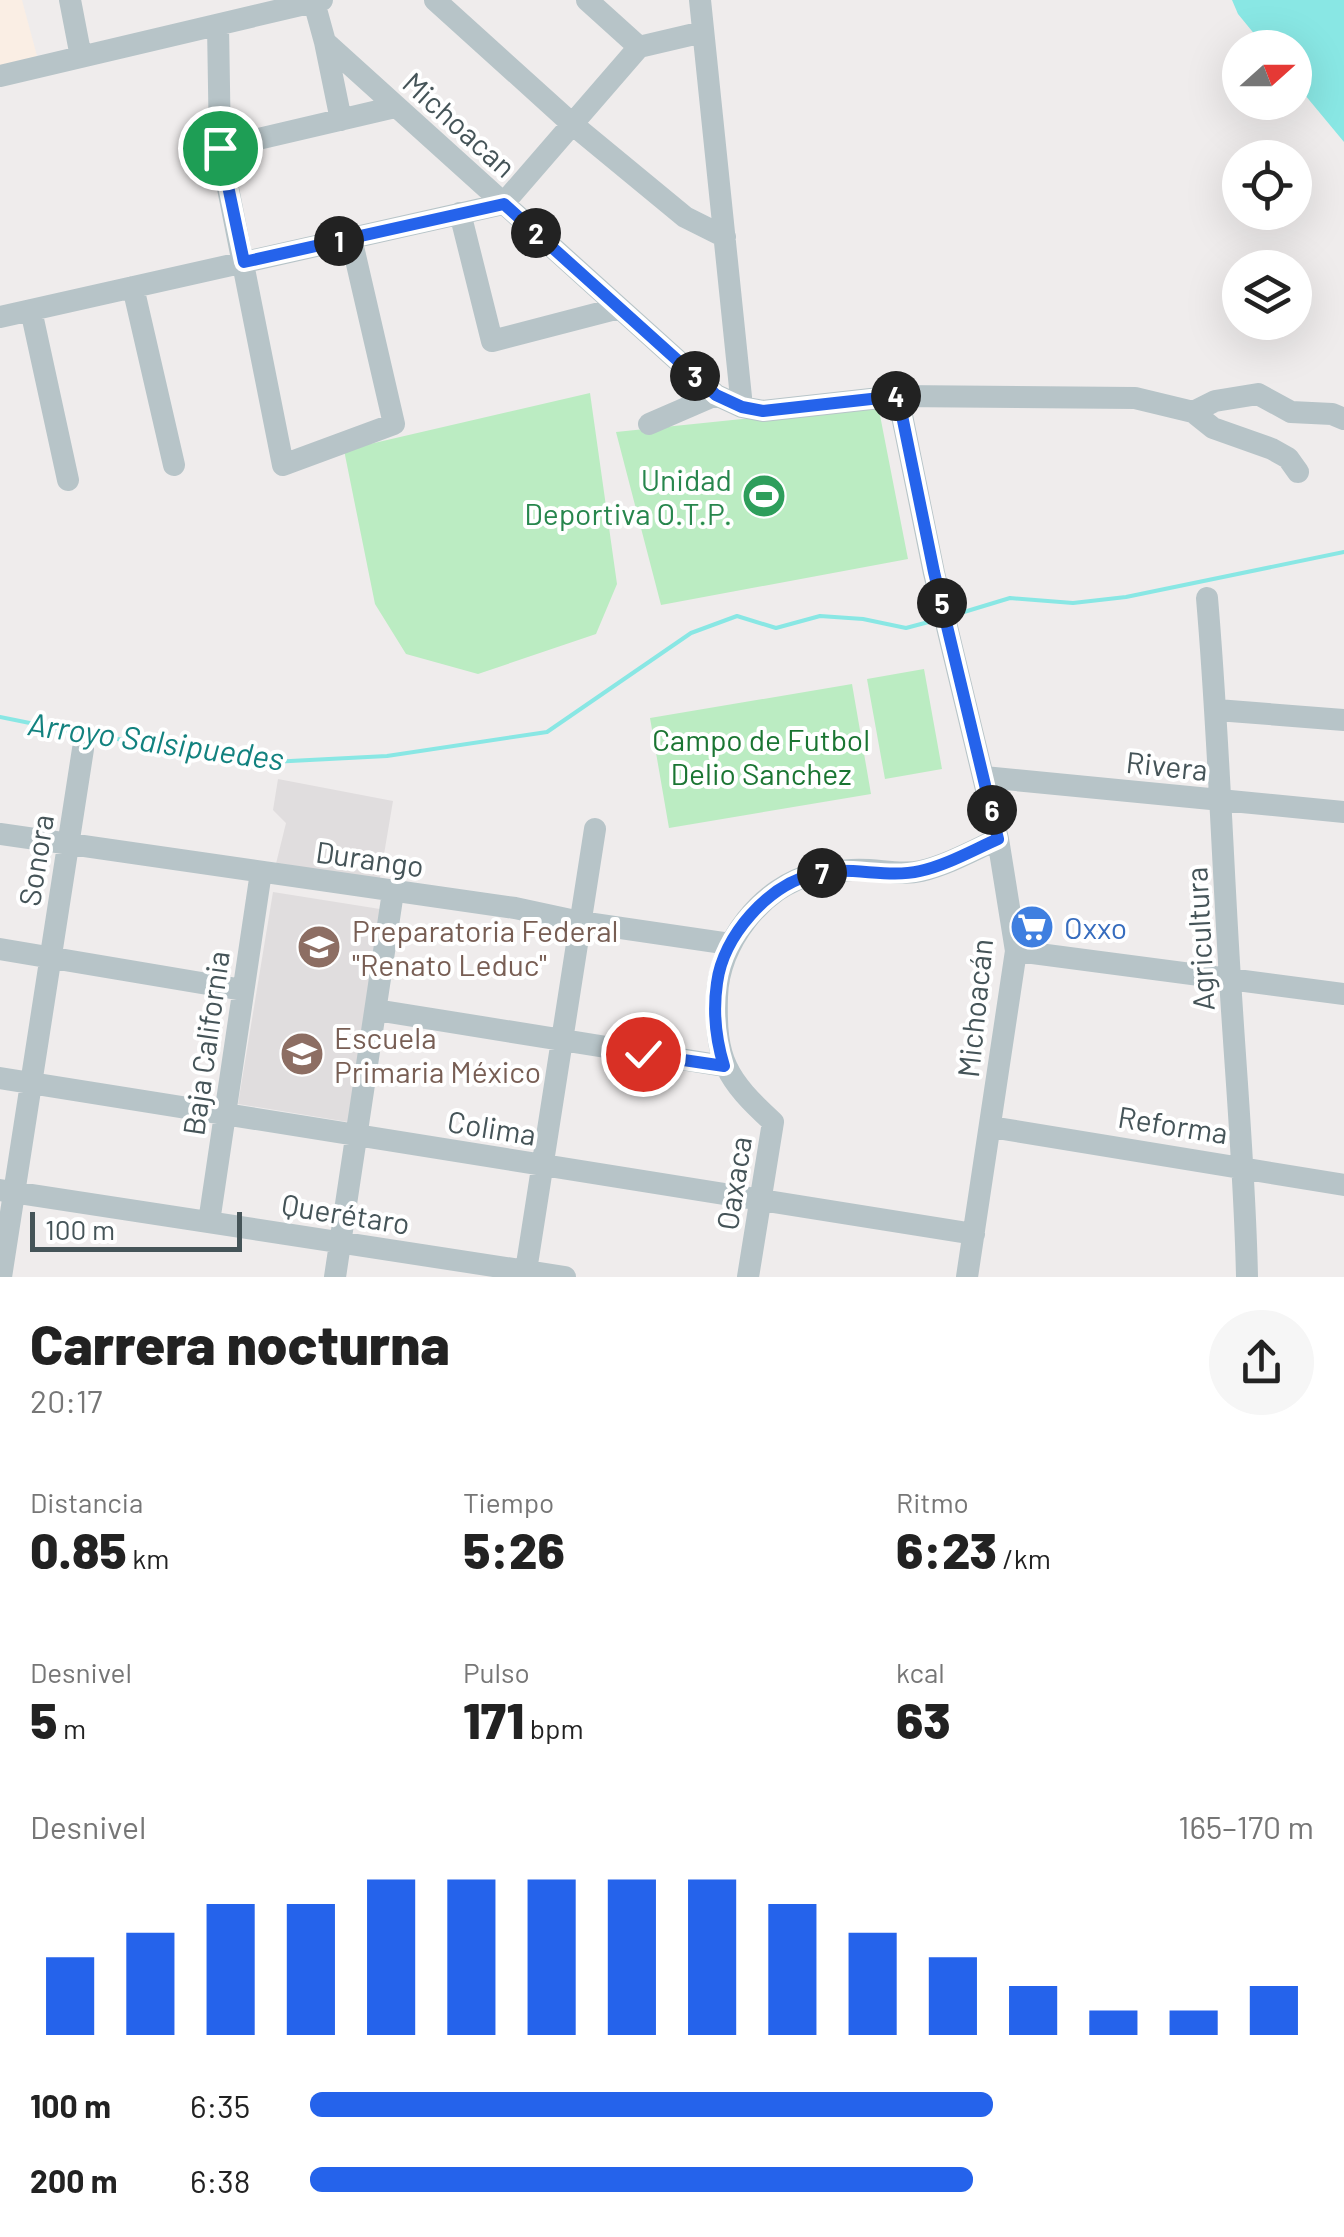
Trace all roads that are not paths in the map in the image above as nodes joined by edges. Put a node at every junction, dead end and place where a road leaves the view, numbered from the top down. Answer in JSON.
{"nodes":[{"id":1,"x":435,"y":0,"type":"edge"},
{"id":2,"x":587,"y":0,"type":"edge"},
{"id":3,"x":700,"y":0,"type":"edge"},
{"id":4,"x":318,"y":1,"type":"edge"},
{"id":5,"x":77,"y":2,"type":"edge"},
{"id":6,"x":218,"y":25,"type":"junction"},
{"id":7,"x":704,"y":32,"type":"junction"},
{"id":8,"x":325,"y":42,"type":"junction"},
{"id":9,"x":639,"y":47,"type":"junction"},
{"id":10,"x":81,"y":57,"type":"junction"},
{"id":11,"x":0,"y":76,"type":"edge"},
{"id":12,"x":394,"y":107,"type":"junction"},
{"id":13,"x":341,"y":120,"type":"junction"},
{"id":14,"x":571,"y":123,"type":"junction"},
{"id":15,"x":220,"y":148,"type":"junction"},
{"id":16,"x":504,"y":204,"type":"junction"},
{"id":17,"x":460,"y":213,"type":"junction"},
{"id":18,"x":725,"y":237,"type":"junction"},
{"id":19,"x":350,"y":238,"type":"junction"},
{"id":20,"x":244,"y":262,"type":"junction"},
{"id":21,"x":133,"y":287,"type":"junction"},
{"id":22,"x":619,"y":308,"type":"junction"},
{"id":23,"x":31,"y":310,"type":"junction"},
{"id":24,"x":0,"y":317,"type":"edge"},
{"id":25,"x":716,"y":395,"type":"junction"},
{"id":26,"x":898,"y":396,"type":"junction"},
{"id":27,"x":742,"y":407,"type":"junction"},
{"id":28,"x":1194,"y":412,"type":"junction"},
{"id":29,"x":1290,"y":412,"type":"junction"},
{"id":30,"x":1344,"y":419,"type":"edge"},
{"id":31,"x":649,"y":424,"type":"dead end"},
{"id":32,"x":1272,"y":448,"type":"junction"},
{"id":33,"x":174,"y":465,"type":"dead end"},
{"id":34,"x":1298,"y":472,"type":"dead end"},
{"id":35,"x":68,"y":480,"type":"dead end"},
{"id":36,"x":1207,"y":598,"type":"dead end"},
{"id":37,"x":1217,"y":710,"type":"junction"},
{"id":38,"x":1344,"y":720,"type":"edge"},
{"id":39,"x":83,"y":749,"type":"dead end"},
{"id":40,"x":984,"y":777,"type":"junction"},
{"id":41,"x":1222,"y":801,"type":"junction"},
{"id":42,"x":1344,"y":812,"type":"edge"},
{"id":43,"x":594,"y":829,"type":"dead end"},
{"id":44,"x":0,"y":834,"type":"edge"},
{"id":45,"x":998,"y":839,"type":"junction"},
{"id":46,"x":68,"y":843,"type":"junction"},
{"id":47,"x":261,"y":872,"type":"junction"},
{"id":48,"x":393,"y":892,"type":"junction"},
{"id":49,"x":580,"y":922,"type":"junction"},
{"id":50,"x":730,"y":944,"type":"junction"},
{"id":51,"x":0,"y":948,"type":"edge"},
{"id":52,"x":1016,"y":951,"type":"junction"},
{"id":53,"x":51,"y":957,"type":"junction"},
{"id":54,"x":1230,"y":981,"type":"junction"},
{"id":55,"x":243,"y":990,"type":"junction"},
{"id":56,"x":1344,"y":994,"type":"edge"},
{"id":57,"x":376,"y":1010,"type":"junction"},
{"id":58,"x":561,"y":1042,"type":"junction"},
{"id":59,"x":724,"y":1066,"type":"junction"},
{"id":60,"x":0,"y":1078,"type":"edge"},
{"id":61,"x":31,"y":1083,"type":"junction"},
{"id":62,"x":225,"y":1114,"type":"junction"},
{"id":63,"x":991,"y":1127,"type":"junction"},
{"id":64,"x":356,"y":1136,"type":"junction"},
{"id":65,"x":542,"y":1165,"type":"junction"},
{"id":66,"x":1244,"y":1167,"type":"junction"},
{"id":67,"x":1344,"y":1184,"type":"edge"},
{"id":68,"x":7,"y":1191,"type":"edge"},
{"id":69,"x":760,"y":1200,"type":"junction"},
{"id":70,"x":209,"y":1222,"type":"junction"},
{"id":71,"x":974,"y":1234,"type":"junction"},
{"id":72,"x":340,"y":1242,"type":"junction"},
{"id":73,"x":525,"y":1274,"type":"edge"},
{"id":74,"x":1,"y":1277,"type":"edge"},
{"id":75,"x":336,"y":1277,"type":"edge"},
{"id":76,"x":564,"y":1277,"type":"edge"},
{"id":77,"x":748,"y":1277,"type":"edge"},
{"id":78,"x":967,"y":1277,"type":"edge"},
{"id":79,"x":1247,"y":1277,"type":"edge"}],
"edges":[{"from":1,"to":14,"type":"street"},
{"from":2,"to":9,"type":"street"},
{"from":3,"to":7,"type":"street"},
{"from":4,"to":6,"type":"street"},
{"from":4,"to":8,"type":"street"},
{"from":5,"to":10,"type":"street"},
{"from":6,"to":10,"type":"street"},
{"from":6,"to":15,"type":"street"},
{"from":7,"to":9,"type":"street"},
{"from":7,"to":18,"type":"street"},
{"from":8,"to":12,"type":"street","name":"Michoacan"},
{"from":8,"to":13,"type":"street"},
{"from":9,"to":14,"type":"street"},
{"from":10,"to":11,"type":"street"},
{"from":12,"to":13,"type":"street"},
{"from":12,"to":16,"type":"street","name":"Michoacan"},
{"from":13,"to":15,"type":"street"},
{"from":14,"to":16,"type":"street"},
{"from":14,"to":18,"type":"street"},
{"from":15,"to":20,"type":"street"},
{"from":16,"to":17,"type":"street"},
{"from":16,"to":22,"type":"street","name":"Michoacan"},
{"from":17,"to":19,"type":"street"},
{"from":17,"to":22,"type":"street"},
{"from":18,"to":27,"type":"street"},
{"from":19,"to":20,"type":"street"},
{"from":19,"to":20,"type":"street"},
{"from":20,"to":21,"type":"street"},
{"from":21,"to":23,"type":"street"},
{"from":21,"to":33,"type":"street"},
{"from":22,"to":25,"type":"street","name":"Michoacan"},
{"from":23,"to":24,"type":"street"},
{"from":23,"to":35,"type":"street"},
{"from":25,"to":27,"type":"street","name":"Michoacan"},
{"from":25,"to":31,"type":"street"},
{"from":26,"to":27,"type":"street","name":"Michoacan"},
{"from":26,"to":28,"type":"street","name":"Michoacan"},
{"from":26,"to":40,"type":"street","name":"Michoacán"},
{"from":28,"to":29,"type":"street"},
{"from":28,"to":32,"type":"street"},
{"from":29,"to":30,"type":"street"},
{"from":29,"to":32,"type":"street"},
{"from":32,"to":34,"type":"street"},
{"from":36,"to":37,"type":"street","name":"Agricultura"},
{"from":37,"to":38,"type":"street"},
{"from":37,"to":41,"type":"street","name":"Agricultura"},
{"from":39,"to":46,"type":"street","name":"Sonora"},
{"from":40,"to":41,"type":"street","name":"Rivera"},
{"from":40,"to":45,"type":"street","name":"Michoacán"},
{"from":41,"to":42,"type":"street","name":"Rivera"},
{"from":41,"to":54,"type":"street","name":"Agricultura"},
{"from":43,"to":49,"type":"street"},
{"from":44,"to":46,"type":"street","name":"Durango"},
{"from":45,"to":50,"type":"street","name":"Oaxaca"},
{"from":45,"to":52,"type":"street","name":"Michoacán"},
{"from":46,"to":47,"type":"street","name":"Durango"},
{"from":46,"to":53,"type":"street","name":"Sonora"},
{"from":47,"to":48,"type":"street","name":"Durango"},
{"from":47,"to":55,"type":"street","name":"Baja California"},
{"from":48,"to":49,"type":"street","name":"Durango"},
{"from":48,"to":57,"type":"street"},
{"from":49,"to":50,"type":"street","name":"Durango"},
{"from":49,"to":58,"type":"street"},
{"from":50,"to":59,"type":"street","name":"Oaxaca"},
{"from":51,"to":53,"type":"street"},
{"from":52,"to":54,"type":"street"},
{"from":52,"to":63,"type":"street","name":"Michoacán"},
{"from":53,"to":55,"type":"street"},
{"from":53,"to":61,"type":"street","name":"Sonora"},
{"from":54,"to":56,"type":"street"},
{"from":54,"to":66,"type":"street","name":"Agricultura"},
{"from":55,"to":62,"type":"street","name":"Baja California"},
{"from":57,"to":58,"type":"street"},
{"from":57,"to":64,"type":"street"},
{"from":58,"to":59,"type":"street"},
{"from":58,"to":65,"type":"street"},
{"from":59,"to":69,"type":"street","name":"Oaxaca"},
{"from":60,"to":61,"type":"street","name":"Colima"},
{"from":61,"to":62,"type":"street","name":"Colima"},
{"from":61,"to":68,"type":"street","name":"Sonora"},
{"from":62,"to":64,"type":"street","name":"Colima"},
{"from":62,"to":70,"type":"street","name":"Baja California"},
{"from":63,"to":66,"type":"street","name":"Reforma"},
{"from":63,"to":71,"type":"street","name":"Michoacán"},
{"from":64,"to":65,"type":"street","name":"Colima"},
{"from":64,"to":72,"type":"street"},
{"from":65,"to":69,"type":"street","name":"Colima"},
{"from":65,"to":73,"type":"street"},
{"from":66,"to":67,"type":"street","name":"Reforma"},
{"from":66,"to":79,"type":"street","name":"Agricultura"},
{"from":68,"to":70,"type":"street","name":"Querétaro"},
{"from":68,"to":74,"type":"street","name":"Sonora"},
{"from":69,"to":71,"type":"street","name":"Colima"},
{"from":69,"to":77,"type":"street","name":"Oaxaca"},
{"from":70,"to":72,"type":"street","name":"Querétaro"},
{"from":71,"to":78,"type":"street","name":"Michoacán"},
{"from":72,"to":73,"type":"street","name":"Querétaro"},
{"from":72,"to":75,"type":"street"},
{"from":73,"to":76,"type":"street","name":"Querétaro"}]}
